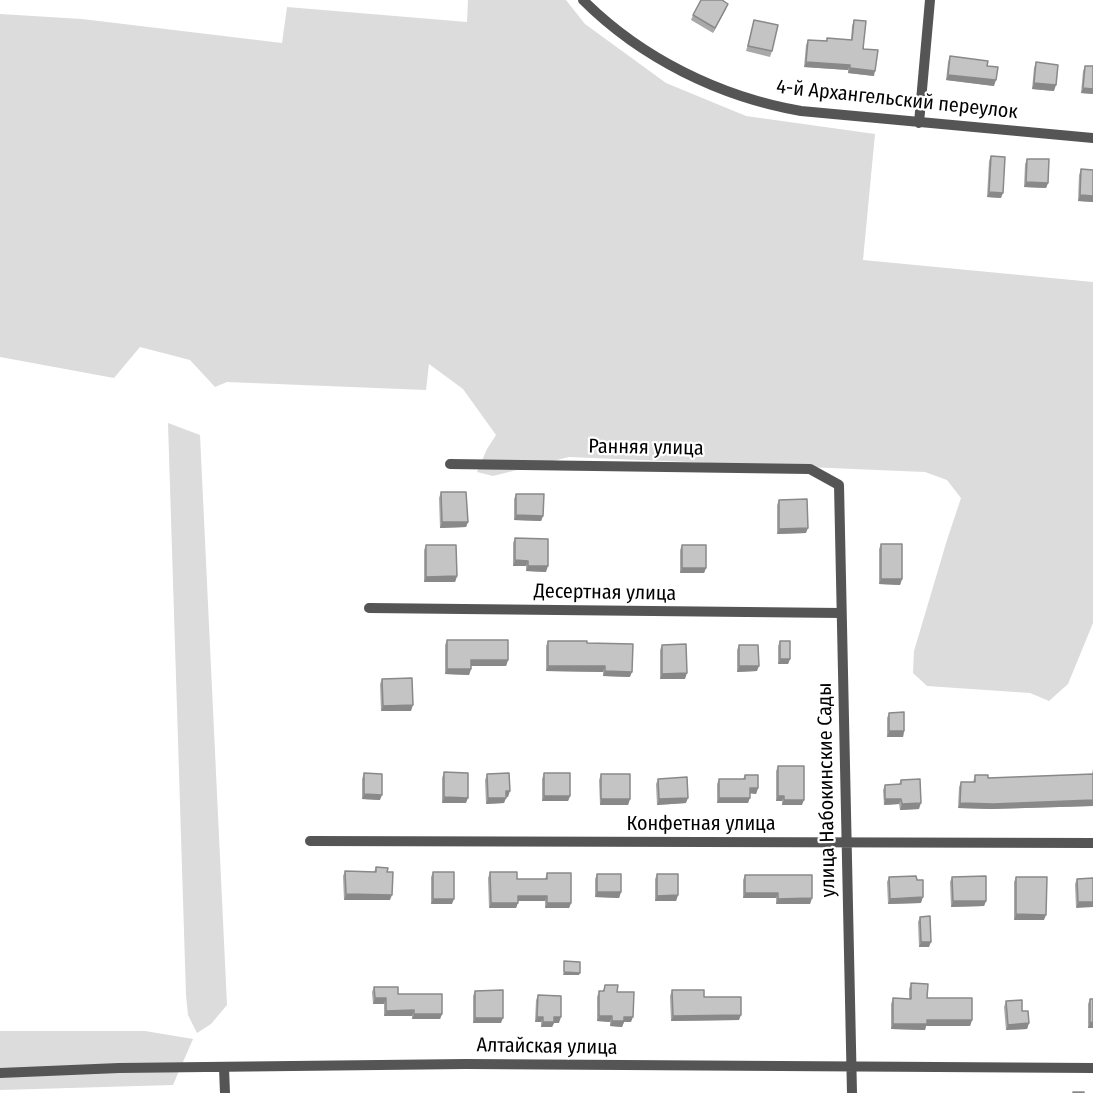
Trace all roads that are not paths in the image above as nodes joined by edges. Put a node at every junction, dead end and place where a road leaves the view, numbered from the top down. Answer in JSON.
{"nodes":[{"id":1,"x":583,"y":0,"type":"edge"},
{"id":2,"x":930,"y":0,"type":"edge"},
{"id":3,"x":920,"y":123,"type":"junction"},
{"id":4,"x":1093,"y":138,"type":"edge"},
{"id":5,"x":450,"y":464,"type":"dead end"},
{"id":6,"x":839,"y":485,"type":"joint"},
{"id":7,"x":369,"y":608,"type":"dead end"},
{"id":8,"x":841,"y":614,"type":"junction"},
{"id":9,"x":310,"y":841,"type":"dead end"},
{"id":10,"x":847,"y":842,"type":"junction"},
{"id":11,"x":1093,"y":843,"type":"edge"},
{"id":12,"x":850,"y":1066,"type":"junction"},
{"id":13,"x":224,"y":1068,"type":"junction"},
{"id":14,"x":1093,"y":1068,"type":"edge"},
{"id":15,"x":0,"y":1073,"type":"edge"},
{"id":16,"x":225,"y":1093,"type":"edge"},
{"id":17,"x":852,"y":1093,"type":"edge"}],
"edges":[{"from":1,"to":3,"type":"street","name":"4-й Архангельский переулок"},
{"from":2,"to":3,"type":"street"},
{"from":3,"to":4,"type":"street","name":"4-й Архангельский переулок"},
{"from":5,"to":6,"type":"street","name":"Ранняя улица"},
{"from":6,"to":8,"type":"street","name":"улица Набокинские Сады"},
{"from":7,"to":8,"type":"street","name":"Десертная улица"},
{"from":8,"to":10,"type":"street","name":"улица Набокинские Сады"},
{"from":9,"to":10,"type":"street","name":"Конфетная улица"},
{"from":10,"to":11,"type":"street","name":"Конфетная улица"},
{"from":10,"to":12,"type":"street","name":"улица Набокинские Сады"},
{"from":12,"to":13,"type":"street","name":"Алтайская улица"},
{"from":12,"to":14,"type":"street","name":"Алтайская улица"},
{"from":12,"to":17,"type":"street","name":"улица Набокинские Сады"},
{"from":13,"to":15,"type":"street","name":"Алтайская улица"},
{"from":13,"to":16,"type":"street"}]}
